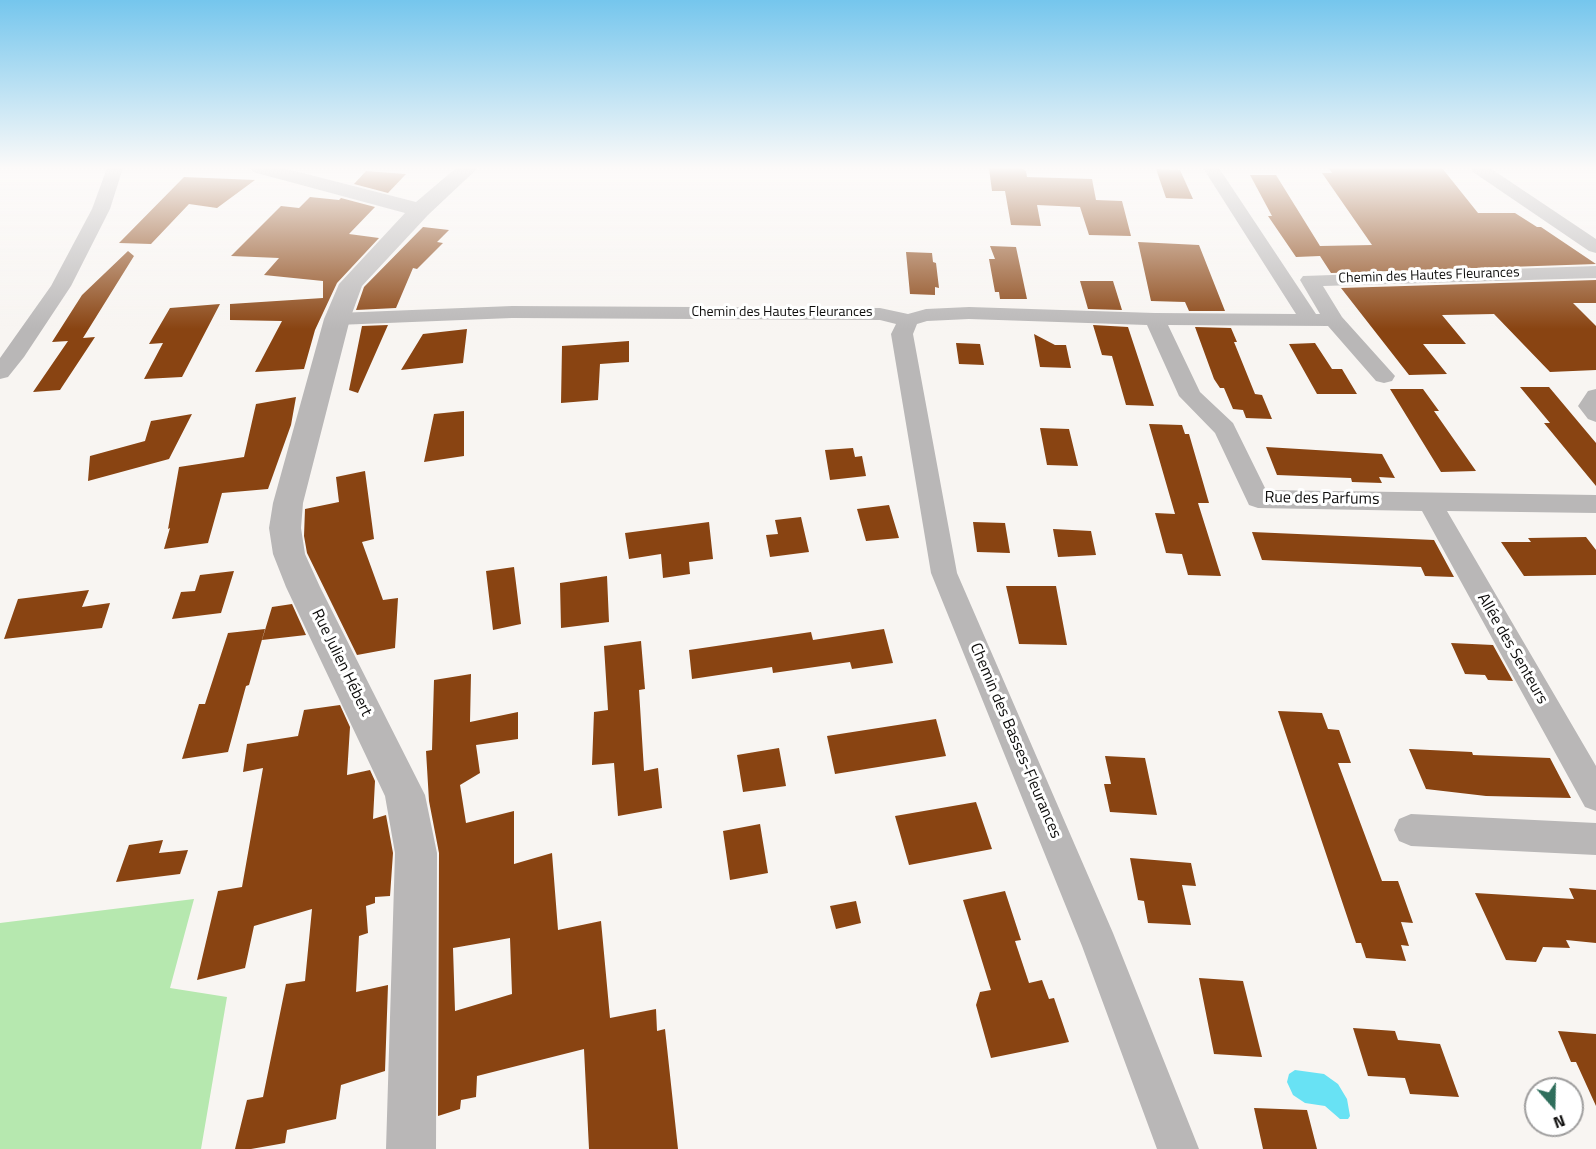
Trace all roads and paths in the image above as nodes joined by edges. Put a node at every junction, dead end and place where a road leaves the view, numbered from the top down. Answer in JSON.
{"nodes":[{"id":1,"x":94,"y":222,"type":"edge"},
{"id":2,"x":409,"y":222,"type":"edge"},
{"id":3,"x":1247,"y":222,"type":"edge"},
{"id":4,"x":1558,"y":222,"type":"edge"},
{"id":5,"x":1596,"y":247,"type":"edge"},
{"id":6,"x":1596,"y":272,"type":"edge"},
{"id":7,"x":1310,"y":280,"type":"junction"},
{"id":8,"x":1286,"y":281,"type":"junction"},
{"id":9,"x":337,"y":319,"type":"junction"},
{"id":10,"x":1155,"y":319,"type":"junction"},
{"id":11,"x":908,"y":320,"type":"junction"},
{"id":12,"x":1334,"y":320,"type":"junction"},
{"id":13,"x":1311,"y":321,"type":"junction"},
{"id":14,"x":0,"y":372,"type":"edge"},
{"id":15,"x":1384,"y":376,"type":"dead end"},
{"id":16,"x":1596,"y":396,"type":"edge"},
{"id":17,"x":1596,"y":414,"type":"edge"},
{"id":18,"x":1429,"y":501,"type":"junction"},
{"id":19,"x":1596,"y":504,"type":"edge"},
{"id":20,"x":1596,"y":796,"type":"edge"},
{"id":21,"x":1411,"y":830,"type":"dead end"},
{"id":22,"x":1596,"y":839,"type":"edge"},
{"id":23,"x":411,"y":1149,"type":"edge"},
{"id":24,"x":1178,"y":1149,"type":"edge"}],
"edges":[{"from":1,"to":14,"type":"street"},
{"from":2,"to":9,"type":"street","name":"Rue Julien Hébert"},
{"from":3,"to":8,"type":"street"},
{"from":4,"to":5,"type":"street"},
{"from":6,"to":7,"type":"street","name":"Chemin des Hautes Fleurances"},
{"from":7,"to":8,"type":"street"},
{"from":7,"to":12,"type":"street","name":"Chemin des Hautes Fleurances"},
{"from":8,"to":13,"type":"street"},
{"from":9,"to":11,"type":"street","name":"Chemin des Hautes Fleurances"},
{"from":9,"to":23,"type":"street","name":"Rue Julien Hébert"},
{"from":10,"to":11,"type":"street","name":"Chemin des Hautes Fleurances"},
{"from":10,"to":13,"type":"street","name":"Chemin des Hautes Fleurances"},
{"from":10,"to":18,"type":"street","name":"Rue des Parfums"},
{"from":11,"to":24,"type":"street","name":"Chemin des Basses-Fleurances"},
{"from":12,"to":13,"type":"street","name":"Chemin des Hautes Fleurances"},
{"from":12,"to":15,"type":"street","name":"Chemin des Hautes Fleurances"},
{"from":16,"to":17,"type":"street"},
{"from":18,"to":19,"type":"street","name":"Rue des Parfums"},
{"from":18,"to":20,"type":"street","name":"Allée des Senteurs"},
{"from":21,"to":22,"type":"street"}]}
